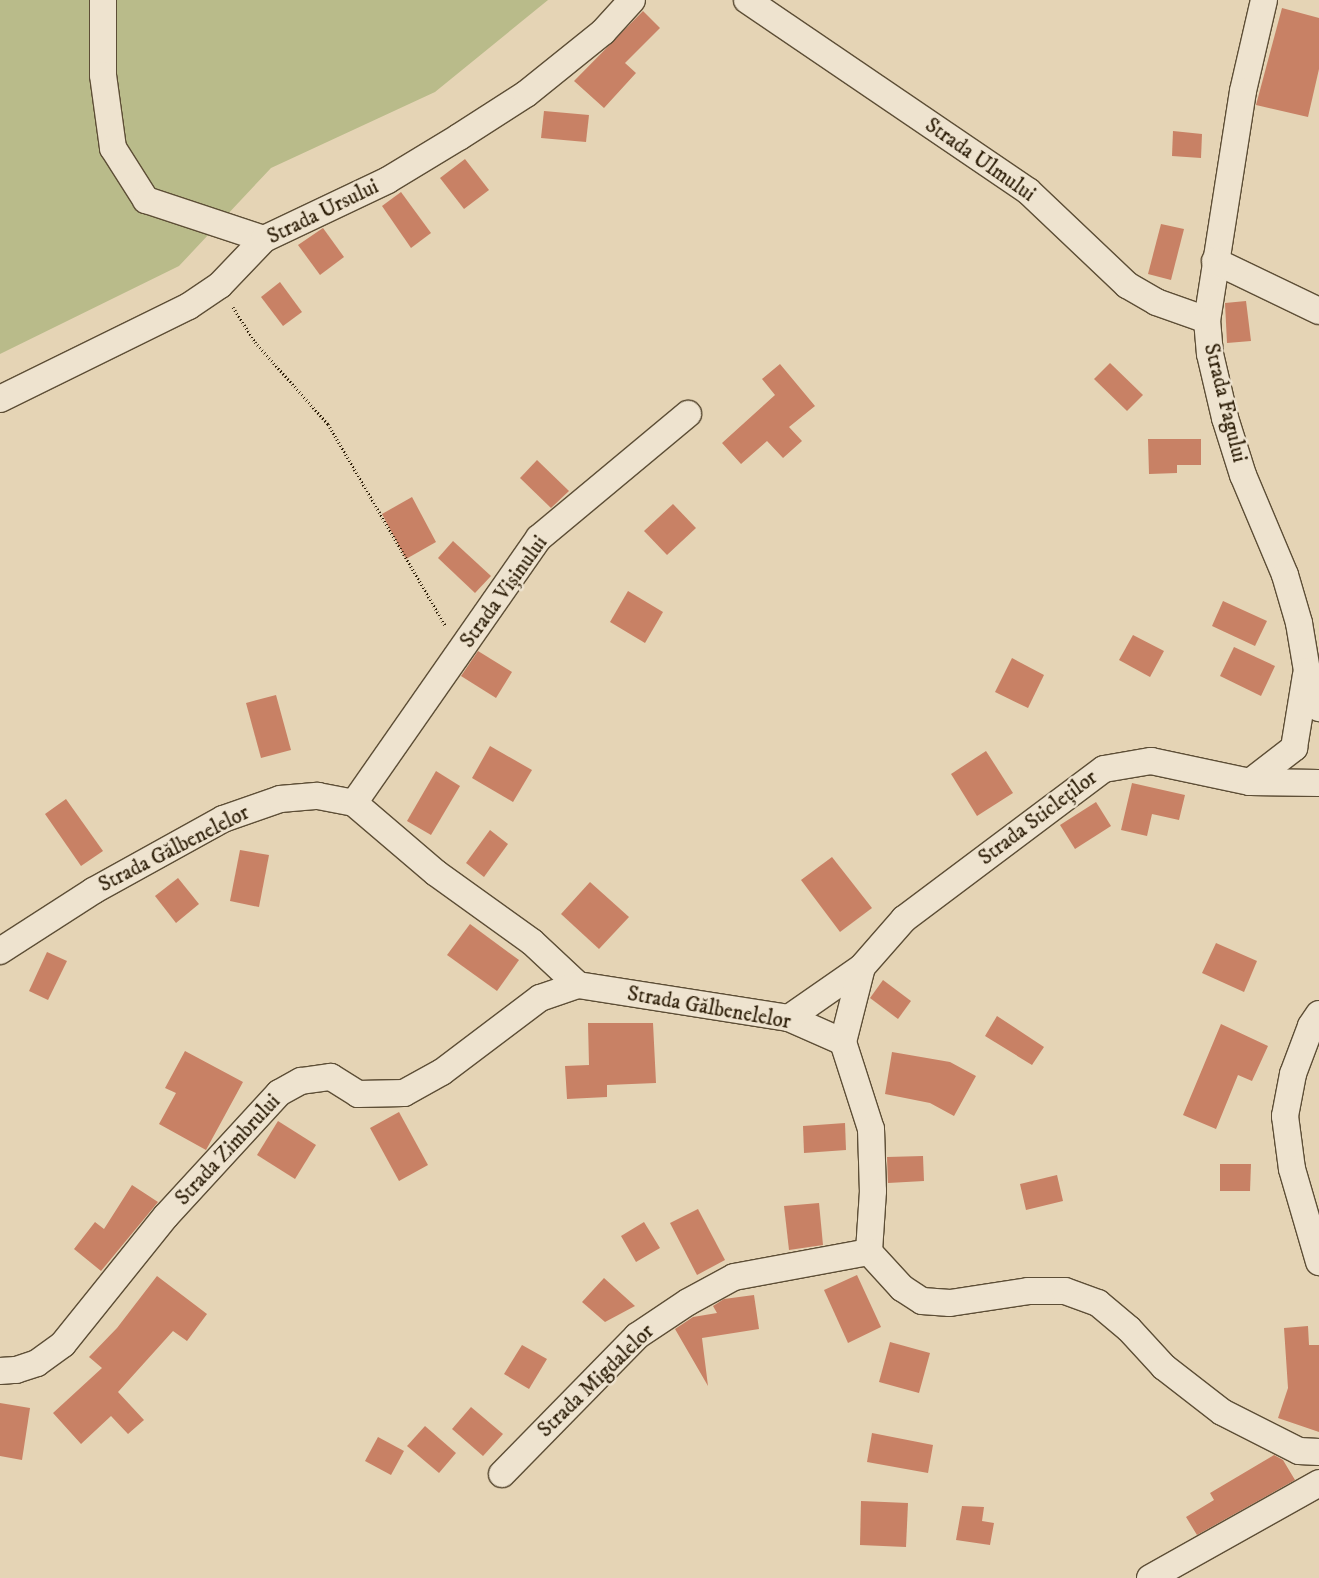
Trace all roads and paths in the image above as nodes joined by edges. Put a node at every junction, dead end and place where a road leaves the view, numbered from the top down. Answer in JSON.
{"nodes":[{"id":1,"x":103,"y":0,"type":"edge"},
{"id":2,"x":632,"y":0,"type":"edge"},
{"id":3,"x":747,"y":0,"type":"edge"},
{"id":4,"x":1264,"y":0,"type":"edge"},
{"id":5,"x":264,"y":239,"type":"junction"},
{"id":6,"x":1215,"y":261,"type":"junction"},
{"id":7,"x":220,"y":285,"type":"junction"},
{"id":8,"x":1319,"y":310,"type":"edge"},
{"id":9,"x":1207,"y":320,"type":"junction"},
{"id":10,"x":0,"y":399,"type":"edge"},
{"id":11,"x":688,"y":414,"type":"dead end"},
{"id":12,"x":461,"y":652,"type":"junction"},
{"id":13,"x":1306,"y":672,"type":"junction"},
{"id":14,"x":1319,"y":708,"type":"edge"},
{"id":15,"x":1250,"y":782,"type":"junction"},
{"id":16,"x":1319,"y":783,"type":"edge"},
{"id":17,"x":354,"y":803,"type":"junction"},
{"id":18,"x":0,"y":951,"type":"edge"},
{"id":19,"x":862,"y":967,"type":"junction"},
{"id":20,"x":578,"y":985,"type":"junction"},
{"id":21,"x":1319,"y":1014,"type":"edge"},
{"id":22,"x":789,"y":1018,"type":"junction"},
{"id":23,"x":843,"y":1042,"type":"junction"},
{"id":24,"x":869,"y":1252,"type":"junction"},
{"id":25,"x":1319,"y":1262,"type":"edge"},
{"id":26,"x":0,"y":1371,"type":"edge"},
{"id":27,"x":1319,"y":1452,"type":"edge"},
{"id":28,"x":502,"y":1474,"type":"dead end"},
{"id":29,"x":1319,"y":1483,"type":"edge"},
{"id":30,"x":1150,"y":1578,"type":"edge"}],
"edges":[{"from":1,"to":5,"type":"street"},
{"from":2,"to":5,"type":"street","name":"Strada Ursului"},
{"from":3,"to":9,"type":"street","name":"Strada Ulmului"},
{"from":4,"to":6,"type":"street","name":"Strada Fagului"},
{"from":5,"to":7,"type":"street","name":"Strada Ursului"},
{"from":6,"to":8,"type":"street"},
{"from":6,"to":9,"type":"street","name":"Strada Fagului"},
{"from":7,"to":10,"type":"street","name":"Strada Ursului"},
{"from":7,"to":12,"type":"path"},
{"from":9,"to":13,"type":"street","name":"Strada Fagului"},
{"from":11,"to":12,"type":"street","name":"Strada Vișinului"},
{"from":12,"to":17,"type":"street","name":"Strada Vișinului"},
{"from":13,"to":14,"type":"street","name":"Strada Fagului"},
{"from":13,"to":15,"type":"street"},
{"from":15,"to":16,"type":"street","name":"Strada Sticleților"},
{"from":15,"to":19,"type":"street","name":"Strada Sticleților"},
{"from":17,"to":18,"type":"street","name":"Strada Gălbenelelor"},
{"from":17,"to":20,"type":"street","name":"Strada Gălbenelelor"},
{"from":19,"to":22,"type":"street","name":"Strada Sticleților"},
{"from":19,"to":23,"type":"street","name":"Strada Sticleților"},
{"from":20,"to":22,"type":"street","name":"Strada Gălbenelelor"},
{"from":20,"to":26,"type":"street","name":"Strada Zimbrului"},
{"from":21,"to":25,"type":"street"},
{"from":22,"to":23,"type":"street","name":"Strada Gălbenelelor"},
{"from":23,"to":24,"type":"street"},
{"from":24,"to":27,"type":"street"},
{"from":24,"to":28,"type":"street","name":"Strada Migdalelor"},
{"from":29,"to":30,"type":"street"}]}
